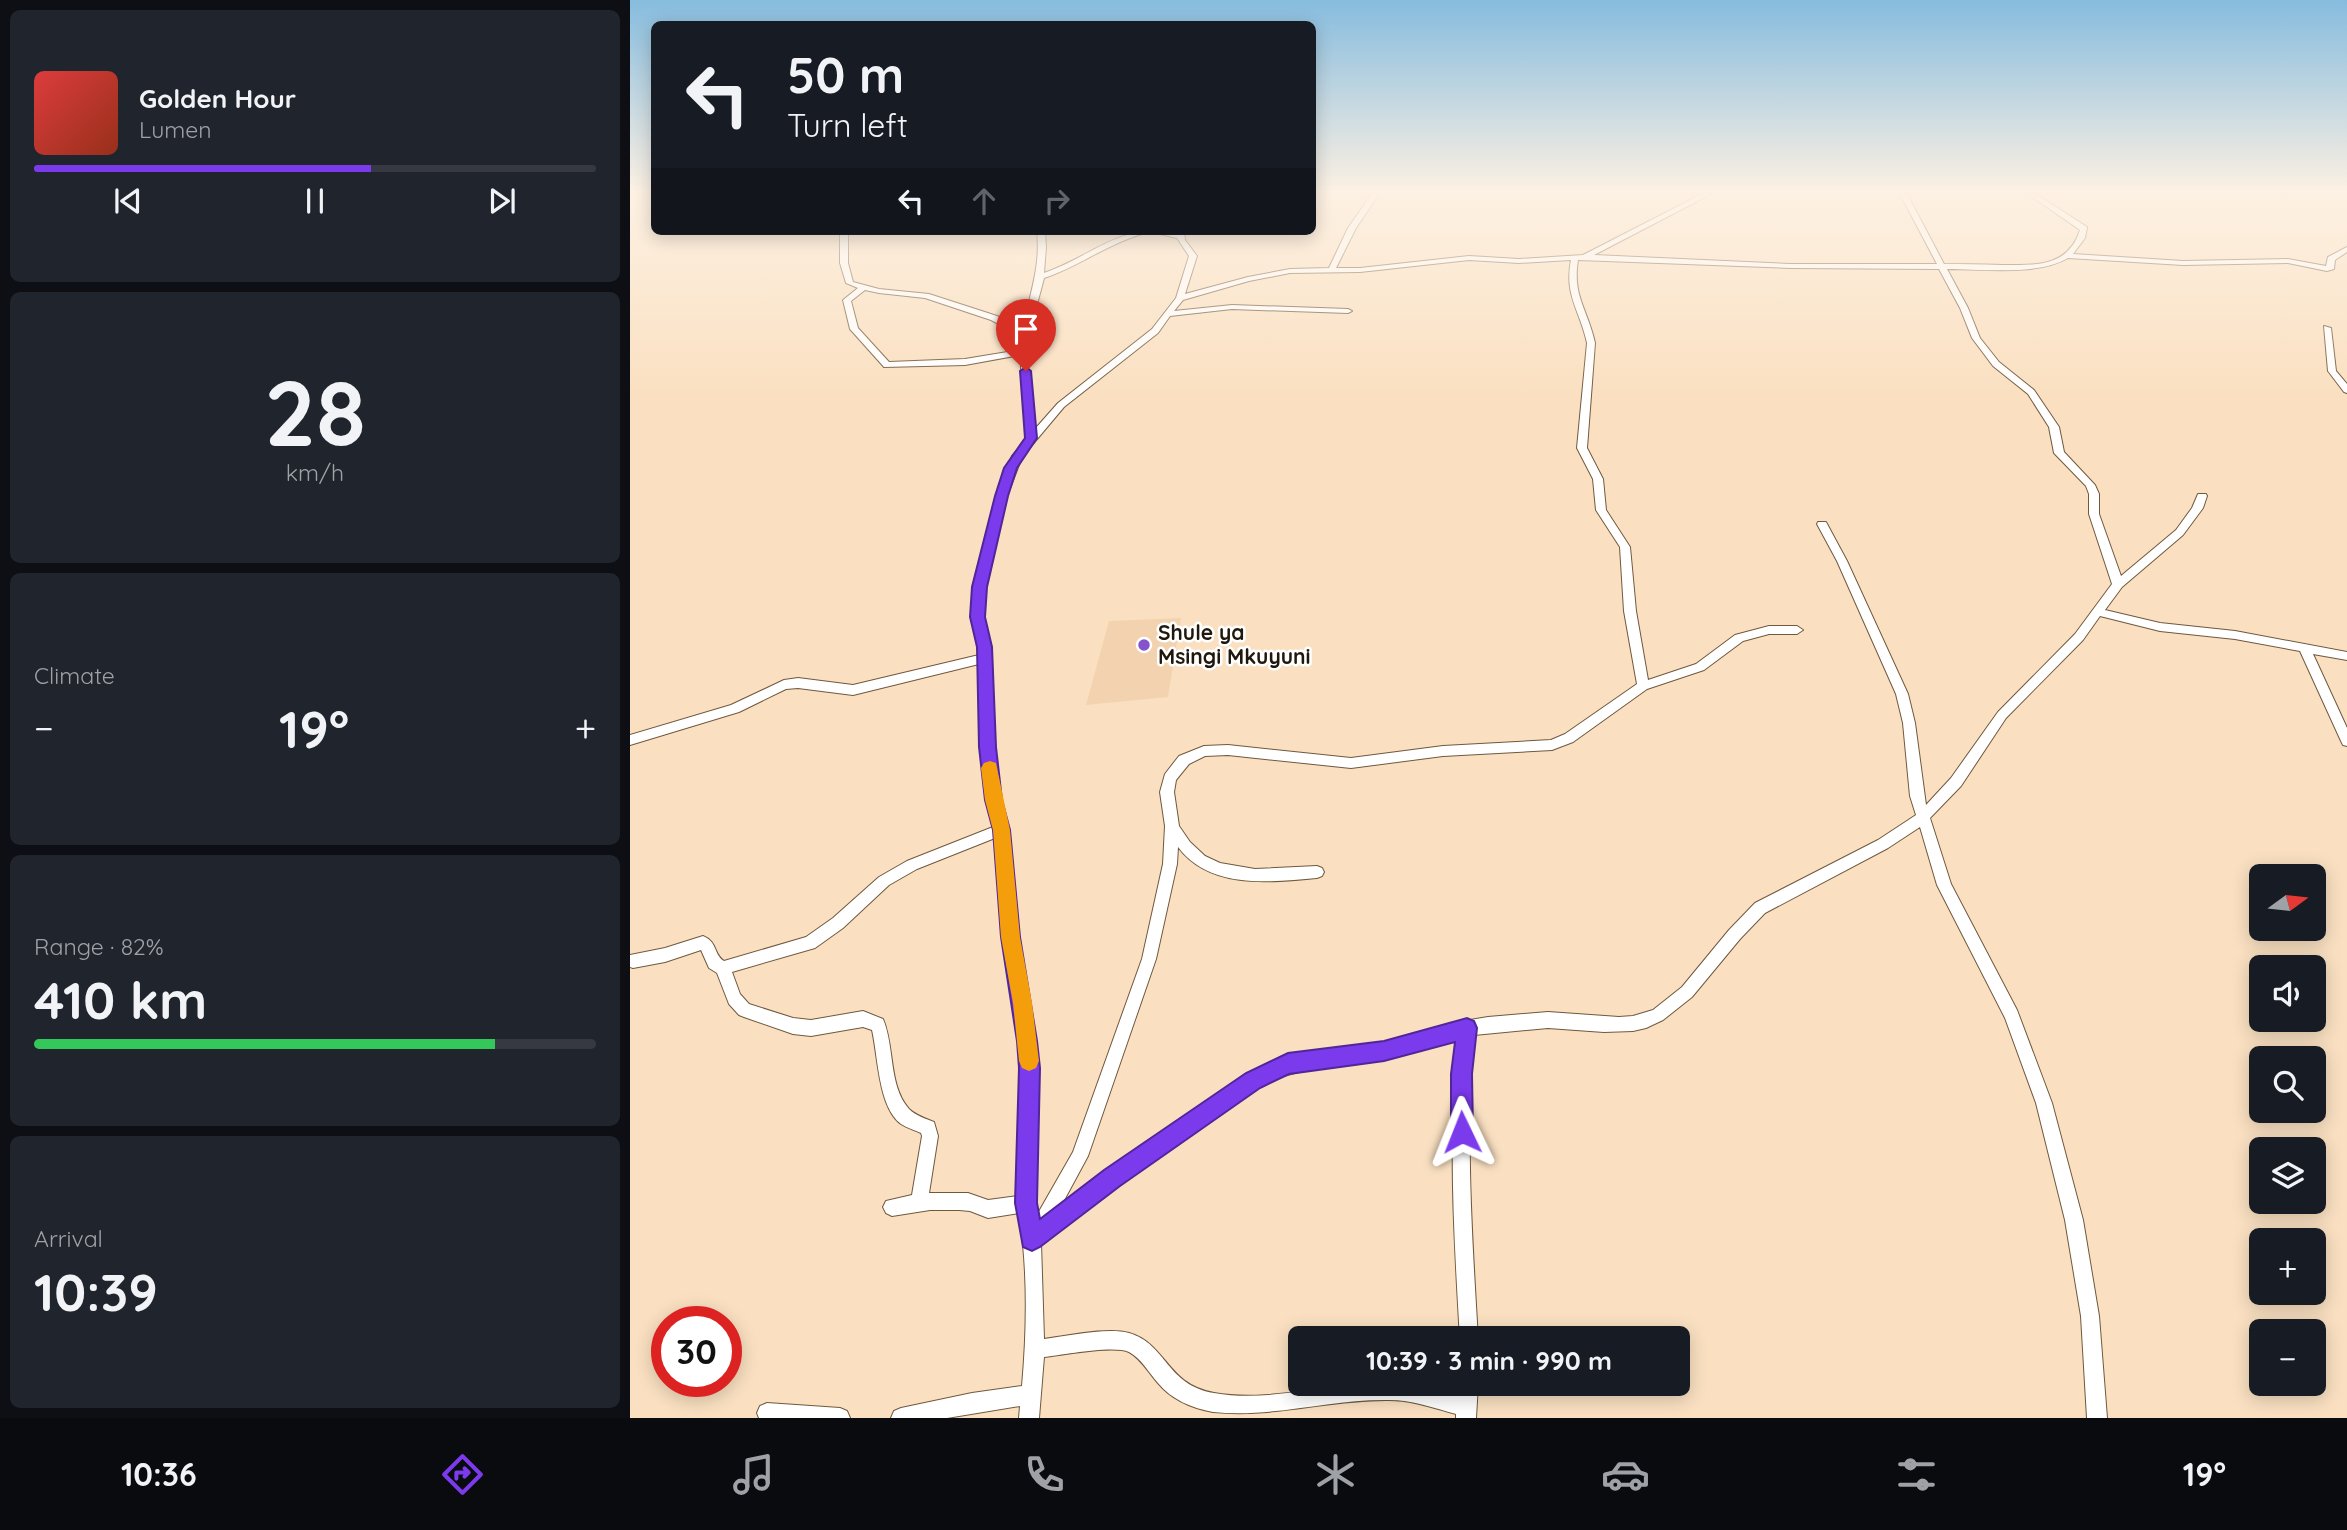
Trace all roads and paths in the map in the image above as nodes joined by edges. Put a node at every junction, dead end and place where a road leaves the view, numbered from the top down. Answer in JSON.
{"nodes":[{"id":1,"x":845,"y":260,"type":"edge"},
{"id":2,"x":1042,"y":260,"type":"edge"},
{"id":3,"x":1080,"y":260,"type":"edge"},
{"id":4,"x":1192,"y":260,"type":"edge"},
{"id":5,"x":1336,"y":260,"type":"edge"},
{"id":6,"x":1450,"y":260,"type":"edge"},
{"id":7,"x":1506,"y":260,"type":"edge"},
{"id":8,"x":1537,"y":260,"type":"edge"},
{"id":9,"x":1579,"y":260,"type":"edge"},
{"id":10,"x":1637,"y":260,"type":"edge"},
{"id":11,"x":1937,"y":260,"type":"edge"},
{"id":12,"x":2056,"y":260,"type":"edge"},
{"id":13,"x":2137,"y":260,"type":"edge"},
{"id":14,"x":2331,"y":260,"type":"edge"},
{"id":15,"x":1940,"y":267,"type":"junction"},
{"id":16,"x":1331,"y":271,"type":"junction"},
{"id":17,"x":1042,"y":276,"type":"junction"},
{"id":18,"x":862,"y":288,"type":"junction"},
{"id":19,"x":1180,"y":298,"type":"junction"},
{"id":20,"x":1348,"y":311,"type":"dead end"},
{"id":21,"x":1170,"y":314,"type":"junction"},
{"id":22,"x":2327,"y":328,"type":"dead end"},
{"id":23,"x":1027,"y":329,"type":"junction"},
{"id":24,"x":1024,"y":352,"type":"junction"},
{"id":25,"x":2347,"y":390,"type":"edge"},
{"id":26,"x":1031,"y":438,"type":"junction"},
{"id":27,"x":2202,"y":496,"type":"dead end"},
{"id":28,"x":1822,"y":524,"type":"dead end"},
{"id":29,"x":2118,"y":584,"type":"junction"},
{"id":30,"x":2099,"y":612,"type":"junction"},
{"id":31,"x":1797,"y":630,"type":"dead end"},
{"id":32,"x":2304,"y":648,"type":"junction"},
{"id":33,"x":2347,"y":656,"type":"edge"},
{"id":34,"x":986,"y":658,"type":"junction"},
{"id":35,"x":1643,"y":686,"type":"junction"},
{"id":36,"x":630,"y":740,"type":"edge"},
{"id":37,"x":2347,"y":741,"type":"edge"},
{"id":38,"x":1923,"y":817,"type":"junction"},
{"id":39,"x":1172,"y":826,"type":"junction"},
{"id":40,"x":1001,"y":830,"type":"junction"},
{"id":41,"x":1317,"y":872,"type":"dead end"},
{"id":42,"x":633,"y":961,"type":"dead end"},
{"id":43,"x":723,"y":968,"type":"junction"},
{"id":44,"x":1467,"y":1028,"type":"junction"},
{"id":45,"x":1028,"y":1181,"type":"joint"},
{"id":46,"x":919,"y":1202,"type":"junction"},
{"id":47,"x":1026,"y":1203,"type":"junction"},
{"id":48,"x":892,"y":1207,"type":"dead end"},
{"id":49,"x":1032,"y":1239,"type":"junction"},
{"id":50,"x":1468,"y":1326,"type":"edge"},
{"id":51,"x":1035,"y":1349,"type":"junction"},
{"id":52,"x":1029,"y":1395,"type":"junction"},
{"id":53,"x":767,"y":1413,"type":"dead end"},
{"id":54,"x":1467,"y":1413,"type":"edge"},
{"id":55,"x":840,"y":1418,"type":"edge"},
{"id":56,"x":901,"y":1418,"type":"edge"},
{"id":57,"x":1029,"y":1418,"type":"edge"},
{"id":58,"x":2098,"y":1418,"type":"edge"}],
"edges":[{"from":1,"to":18,"type":"street"},
{"from":2,"to":17,"type":"street"},
{"from":3,"to":17,"type":"street"},
{"from":4,"to":19,"type":"street"},
{"from":5,"to":16,"type":"street"},
{"from":6,"to":16,"type":"street"},
{"from":7,"to":8,"type":"street"},
{"from":9,"to":35,"type":"street"},
{"from":10,"to":15,"type":"street"},
{"from":11,"to":15,"type":"street"},
{"from":12,"to":15,"type":"street"},
{"from":13,"to":14,"type":"street"},
{"from":15,"to":29,"type":"street"},
{"from":16,"to":19,"type":"street"},
{"from":17,"to":23,"type":"street"},
{"from":18,"to":23,"type":"street"},
{"from":18,"to":24,"type":"street"},
{"from":19,"to":21,"type":"street"},
{"from":20,"to":21,"type":"street"},
{"from":21,"to":26,"type":"street"},
{"from":22,"to":25,"type":"street"},
{"from":23,"to":24,"type":"street"},
{"from":24,"to":26,"type":"street"},
{"from":26,"to":34,"type":"street"},
{"from":27,"to":29,"type":"street"},
{"from":28,"to":38,"type":"street"},
{"from":29,"to":30,"type":"street"},
{"from":30,"to":32,"type":"street"},
{"from":30,"to":38,"type":"street"},
{"from":31,"to":35,"type":"street"},
{"from":32,"to":33,"type":"street"},
{"from":32,"to":37,"type":"street"},
{"from":34,"to":36,"type":"street"},
{"from":34,"to":40,"type":"street"},
{"from":35,"to":39,"type":"street"},
{"from":38,"to":44,"type":"street"},
{"from":38,"to":58,"type":"street"},
{"from":39,"to":41,"type":"street"},
{"from":39,"to":49,"type":"street"},
{"from":40,"to":43,"type":"street"},
{"from":40,"to":45,"type":"street"},
{"from":42,"to":43,"type":"street"},
{"from":43,"to":46,"type":"street"},
{"from":44,"to":49,"type":"street"},
{"from":44,"to":50,"type":"street"},
{"from":45,"to":47,"type":"street"},
{"from":46,"to":47,"type":"street"},
{"from":46,"to":48,"type":"street"},
{"from":47,"to":49,"type":"street"},
{"from":49,"to":51,"type":"street"},
{"from":51,"to":52,"type":"street"},
{"from":51,"to":54,"type":"street"},
{"from":52,"to":56,"type":"street"},
{"from":52,"to":57,"type":"street"},
{"from":53,"to":55,"type":"street"}]}
